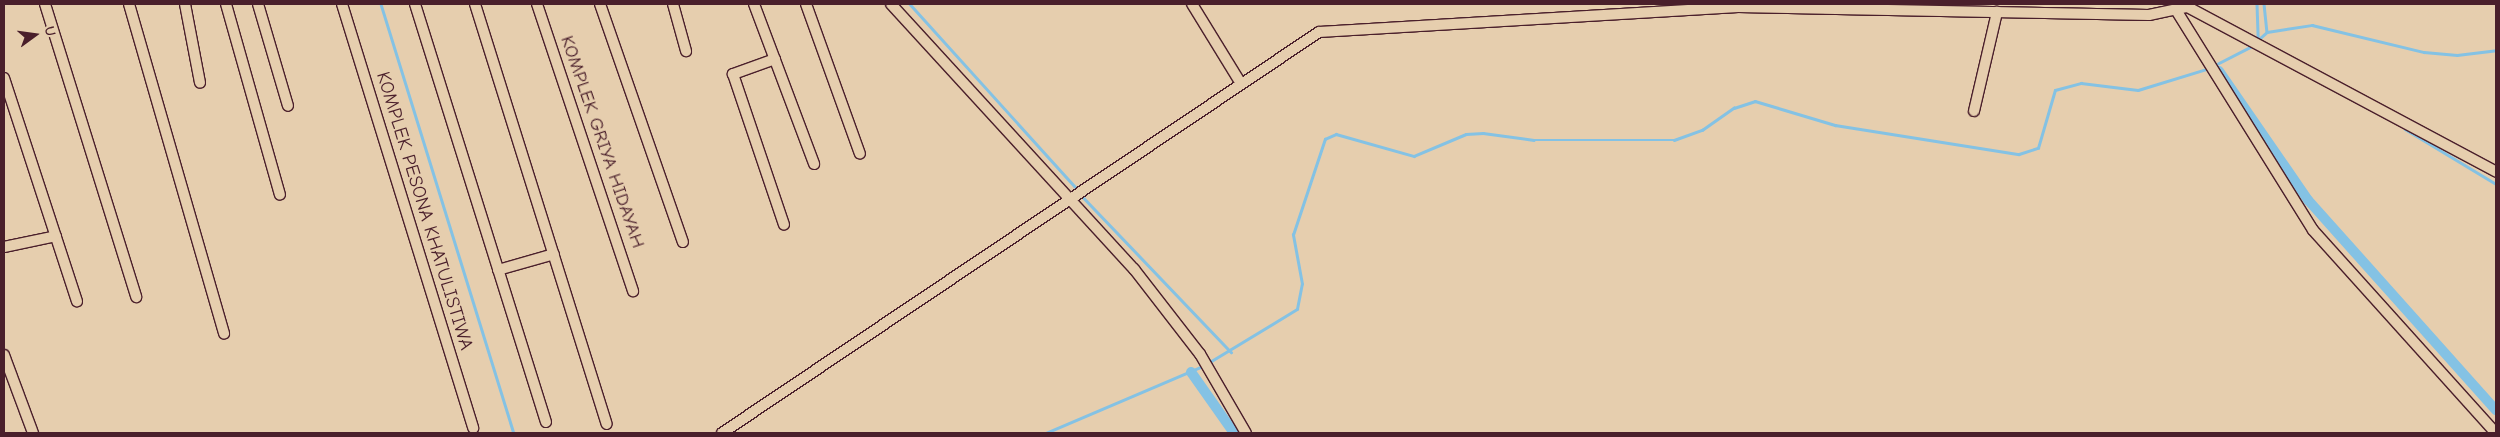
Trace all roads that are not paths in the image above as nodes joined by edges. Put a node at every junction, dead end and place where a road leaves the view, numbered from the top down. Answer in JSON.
{"nodes":[{"id":1,"x":45,"y":4,"type":"edge"},
{"id":2,"x":129,"y":4,"type":"edge"},
{"id":3,"x":185,"y":4,"type":"edge"},
{"id":4,"x":226,"y":4,"type":"edge"},
{"id":5,"x":258,"y":4,"type":"edge"},
{"id":6,"x":342,"y":4,"type":"edge"},
{"id":7,"x":415,"y":4,"type":"edge"},
{"id":8,"x":476,"y":4,"type":"edge"},
{"id":9,"x":537,"y":4,"type":"edge"},
{"id":10,"x":600,"y":4,"type":"edge"},
{"id":11,"x":673,"y":4,"type":"edge"},
{"id":12,"x":754,"y":4,"type":"edge"},
{"id":13,"x":806,"y":4,"type":"edge"},
{"id":14,"x":891,"y":4,"type":"edge"},
{"id":15,"x":1192,"y":4,"type":"edge"},
{"id":16,"x":2181,"y":7,"type":"edge"},
{"id":17,"x":1997,"y":12,"type":"junction"},
{"id":18,"x":686,"y":51,"type":"dead end"},
{"id":19,"x":775,"y":59,"type":"junction"},
{"id":20,"x":4,"y":78,"type":"edge"},
{"id":21,"x":1240,"y":82,"type":"junction"},
{"id":22,"x":200,"y":83,"type":"dead end"},
{"id":23,"x":288,"y":106,"type":"dead end"},
{"id":24,"x":1974,"y":111,"type":"dead end"},
{"id":25,"x":860,"y":154,"type":"dead end"},
{"id":26,"x":814,"y":164,"type":"dead end"},
{"id":27,"x":2496,"y":172,"type":"edge"},
{"id":28,"x":280,"y":195,"type":"dead end"},
{"id":29,"x":1072,"y":197,"type":"junction"},
{"id":30,"x":784,"y":225,"type":"dead end"},
{"id":31,"x":56,"y":236,"type":"junction"},
{"id":32,"x":683,"y":242,"type":"dead end"},
{"id":33,"x":4,"y":247,"type":"edge"},
{"id":34,"x":554,"y":254,"type":"junction"},
{"id":35,"x":498,"y":270,"type":"junction"},
{"id":36,"x":634,"y":292,"type":"dead end"},
{"id":37,"x":136,"y":297,"type":"dead end"},
{"id":38,"x":77,"y":301,"type":"dead end"},
{"id":39,"x":224,"y":334,"type":"dead end"},
{"id":40,"x":4,"y":355,"type":"edge"},
{"id":41,"x":546,"y":422,"type":"dead end"},
{"id":42,"x":608,"y":424,"type":"dead end"},
{"id":43,"x":472,"y":428,"type":"dead end"},
{"id":44,"x":33,"y":433,"type":"edge"},
{"id":45,"x":722,"y":433,"type":"edge"},
{"id":46,"x":1246,"y":433,"type":"edge"},
{"id":47,"x":2496,"y":433,"type":"edge"}],
"edges":[{"from":1,"to":37,"type":"street"},
{"from":2,"to":39,"type":"street"},
{"from":3,"to":22,"type":"street"},
{"from":4,"to":28,"type":"street"},
{"from":5,"to":23,"type":"street"},
{"from":6,"to":43,"type":"street","name":"KOMPLEK PESONA KHATULISTIWA"},
{"from":7,"to":35,"type":"street"},
{"from":8,"to":34,"type":"street"},
{"from":9,"to":36,"type":"street","name":"KOMPLEK GRIYA HIDAYAH"},
{"from":10,"to":32,"type":"street"},
{"from":11,"to":18,"type":"street"},
{"from":12,"to":19,"type":"street"},
{"from":13,"to":25,"type":"street"},
{"from":14,"to":29,"type":"street"},
{"from":15,"to":21,"type":"street"},
{"from":16,"to":17,"type":"street"},
{"from":16,"to":27,"type":"street"},
{"from":16,"to":47,"type":"street"},
{"from":17,"to":21,"type":"street"},
{"from":17,"to":24,"type":"street"},
{"from":19,"to":26,"type":"street"},
{"from":19,"to":30,"type":"street"},
{"from":20,"to":31,"type":"street"},
{"from":21,"to":29,"type":"street"},
{"from":29,"to":45,"type":"street"},
{"from":29,"to":46,"type":"street"},
{"from":31,"to":33,"type":"street"},
{"from":31,"to":38,"type":"street"},
{"from":34,"to":35,"type":"street"},
{"from":34,"to":42,"type":"street"},
{"from":35,"to":41,"type":"street"},
{"from":40,"to":44,"type":"street"}]}
